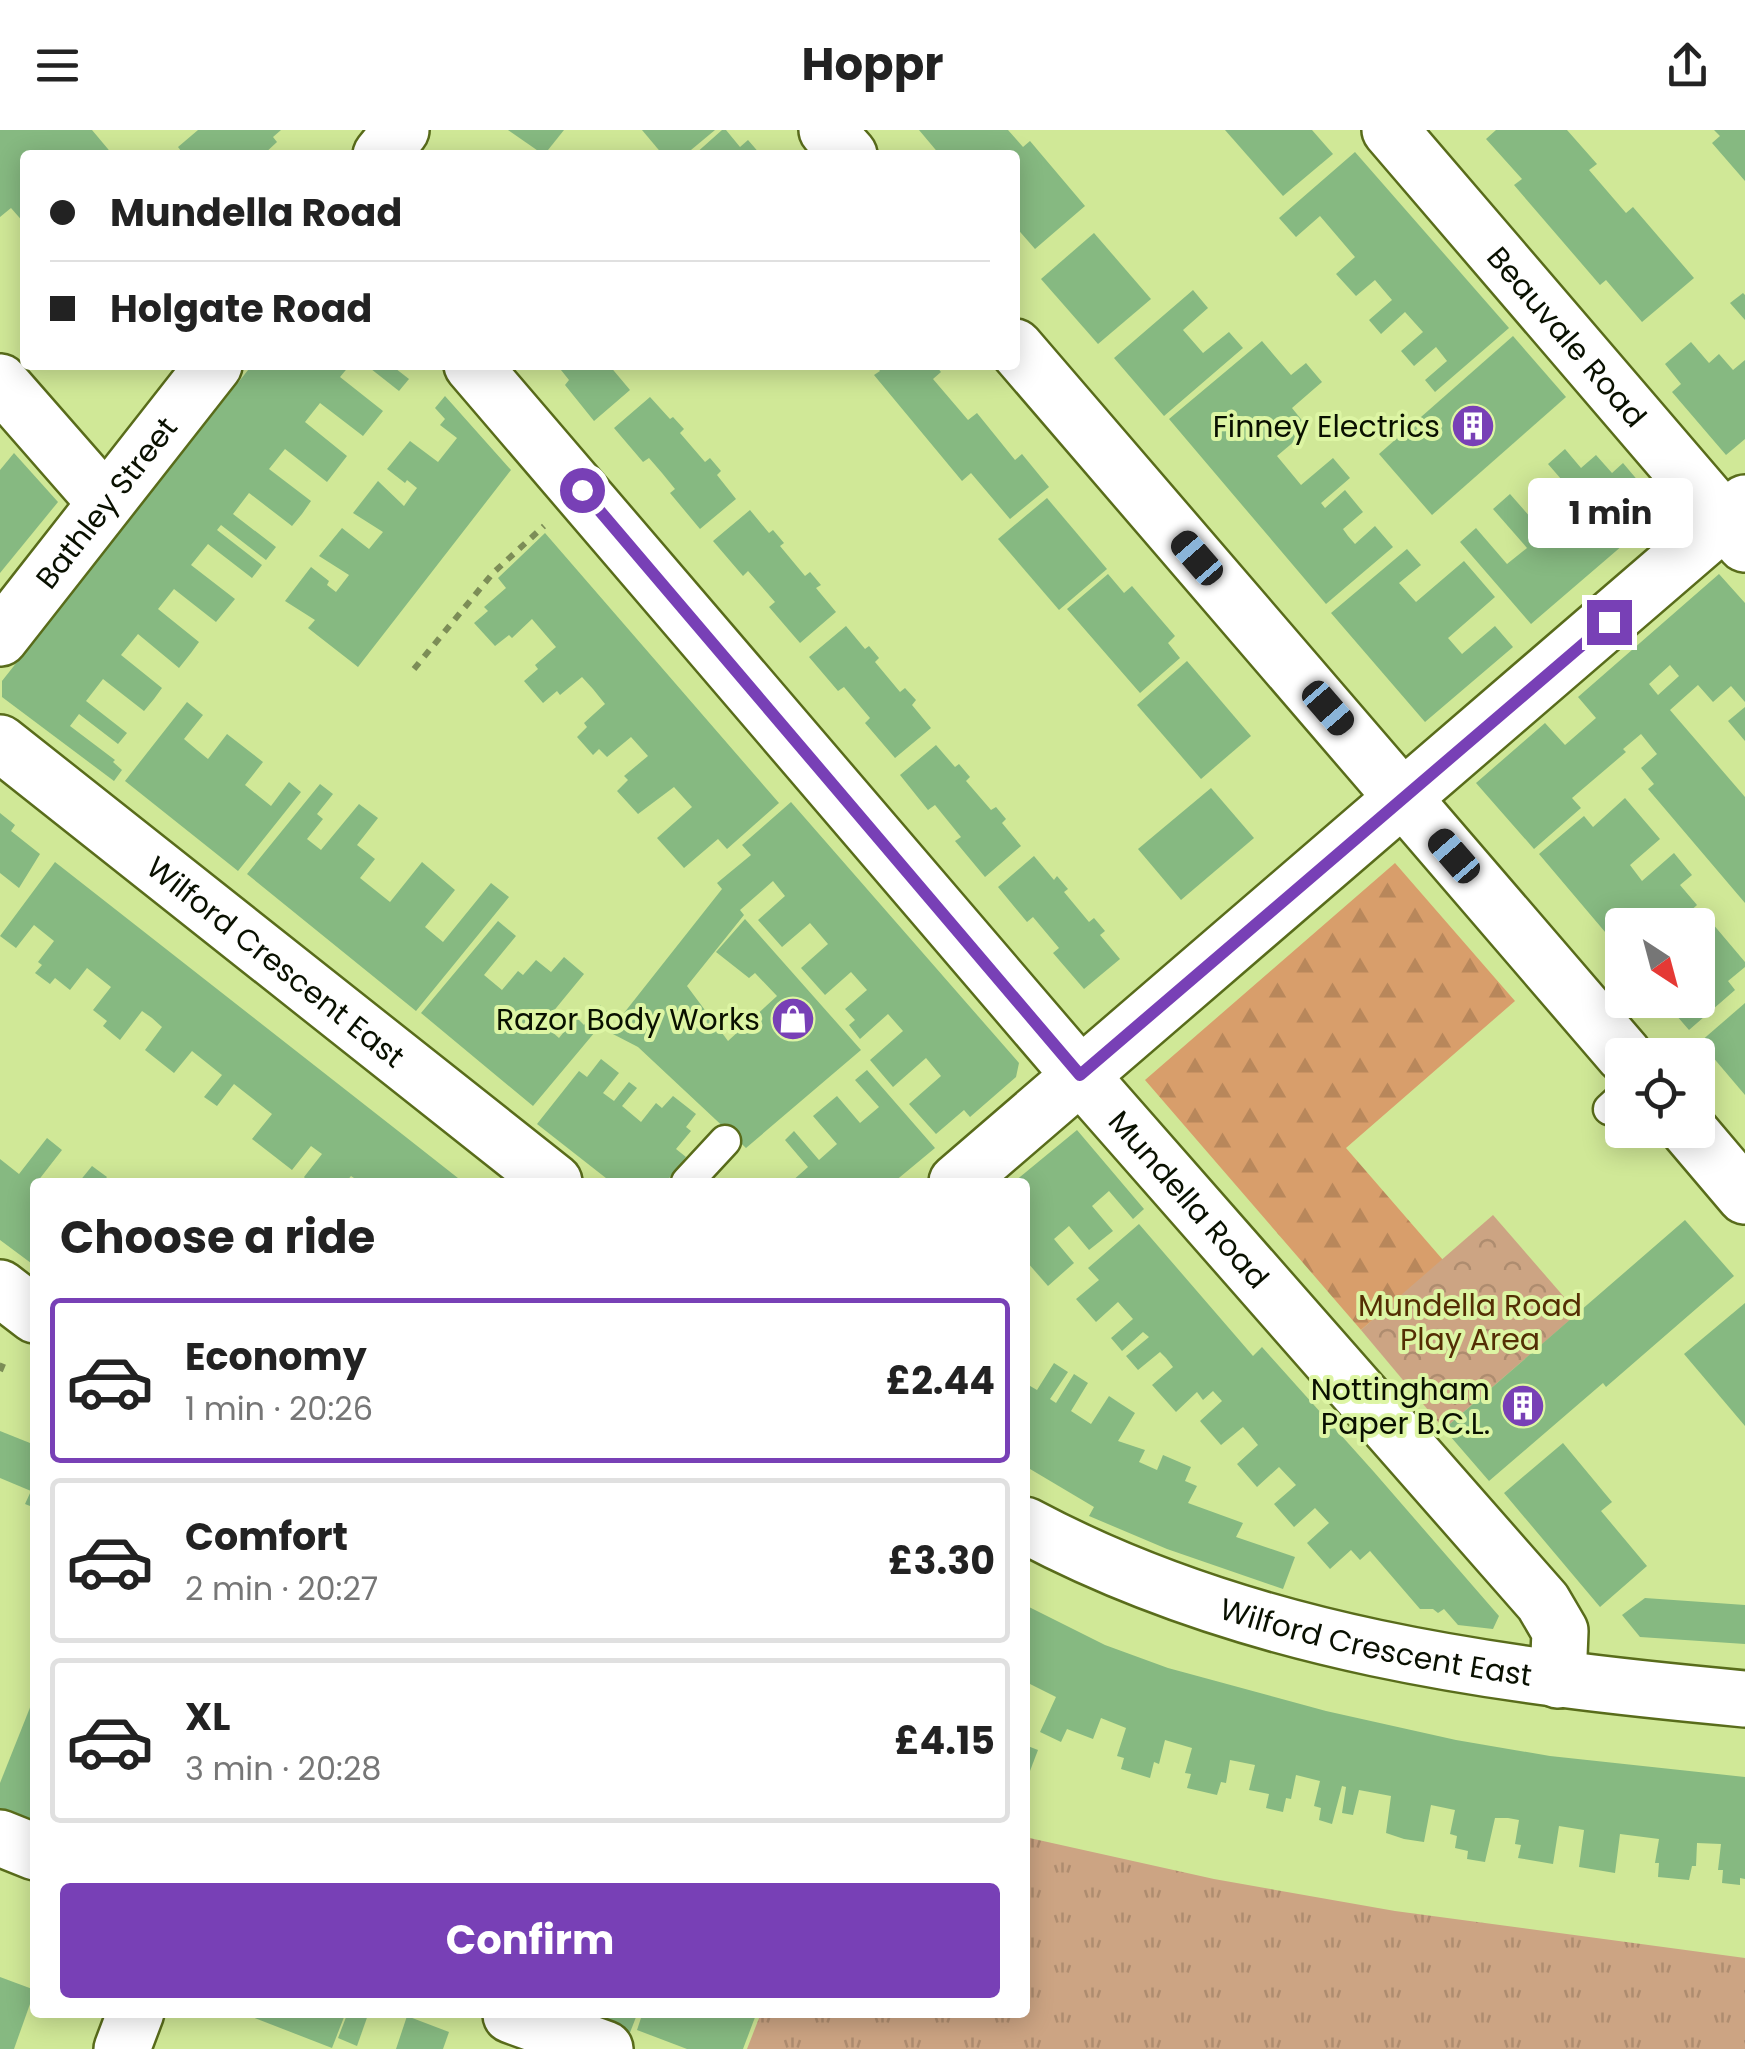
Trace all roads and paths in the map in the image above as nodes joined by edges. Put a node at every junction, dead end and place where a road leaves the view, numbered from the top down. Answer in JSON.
{"nodes":[{"id":1,"x":401,"y":130,"type":"edge"},
{"id":2,"x":828,"y":130,"type":"edge"},
{"id":3,"x":1390,"y":130,"type":"edge"},
{"id":4,"x":385,"y":150,"type":"edge"},
{"id":5,"x":845,"y":150,"type":"edge"},
{"id":6,"x":1020,"y":353,"type":"edge"},
{"id":7,"x":210,"y":370,"type":"edge"},
{"id":8,"x":476,"y":370,"type":"edge"},
{"id":9,"x":0,"y":382,"type":"edge"},
{"id":10,"x":582,"y":490,"type":"junction"},
{"id":11,"x":105,"y":502,"type":"junction"},
{"id":12,"x":1738,"y":522,"type":"edge"},
{"id":13,"x":0,"y":638,"type":"edge"},
{"id":14,"x":414,"y":669,"type":"dead end"},
{"id":15,"x":0,"y":743,"type":"edge"},
{"id":16,"x":1406,"y":799,"type":"junction"},
{"id":17,"x":1610,"y":1038,"type":"edge"},
{"id":18,"x":1080,"y":1075,"type":"junction"},
{"id":19,"x":725,"y":1141,"type":"dead end"},
{"id":20,"x":1704,"y":1148,"type":"edge"},
{"id":21,"x":549,"y":1178,"type":"edge"},
{"id":22,"x":691,"y":1178,"type":"edge"},
{"id":23,"x":963,"y":1178,"type":"edge"},
{"id":24,"x":1745,"y":1196,"type":"edge"},
{"id":25,"x":0,"y":1288,"type":"edge"},
{"id":26,"x":30,"y":1311,"type":"edge"},
{"id":27,"x":1030,"y":1527,"type":"edge"},
{"id":28,"x":1558,"y":1680,"type":"junction"},
{"id":29,"x":1745,"y":1699,"type":"edge"},
{"id":30,"x":0,"y":1838,"type":"edge"},
{"id":31,"x":30,"y":1850,"type":"edge"},
{"id":32,"x":134,"y":2018,"type":"edge"},
{"id":33,"x":507,"y":2025,"type":"edge"},
{"id":34,"x":122,"y":2049,"type":"edge"},
{"id":35,"x":604,"y":2049,"type":"edge"}],
"edges":[{"from":1,"to":4,"type":"street"},
{"from":2,"to":5,"type":"street"},
{"from":3,"to":12,"type":"street","name":"Beauvale Road"},
{"from":6,"to":16,"type":"street"},
{"from":7,"to":11,"type":"street","name":"Bathley Street"},
{"from":8,"to":10,"type":"street","name":"Mundella Road"},
{"from":9,"to":11,"type":"street"},
{"from":10,"to":14,"type":"path"},
{"from":10,"to":18,"type":"street","name":"Mundella Road"},
{"from":11,"to":13,"type":"street","name":"Bathley Street"},
{"from":12,"to":16,"type":"street"},
{"from":15,"to":21,"type":"street","name":"Wilford Crescent East"},
{"from":16,"to":17,"type":"street"},
{"from":16,"to":18,"type":"street"},
{"from":18,"to":23,"type":"street"},
{"from":18,"to":28,"type":"street","name":"Mundella Road"},
{"from":19,"to":22,"type":"lane"},
{"from":20,"to":24,"type":"street"},
{"from":25,"to":26,"type":"street"},
{"from":27,"to":28,"type":"street","name":"Wilford Crescent East"},
{"from":28,"to":29,"type":"street","name":"Wilford Crescent East"},
{"from":30,"to":31,"type":"street"},
{"from":32,"to":34,"type":"street"},
{"from":33,"to":35,"type":"street"}]}
